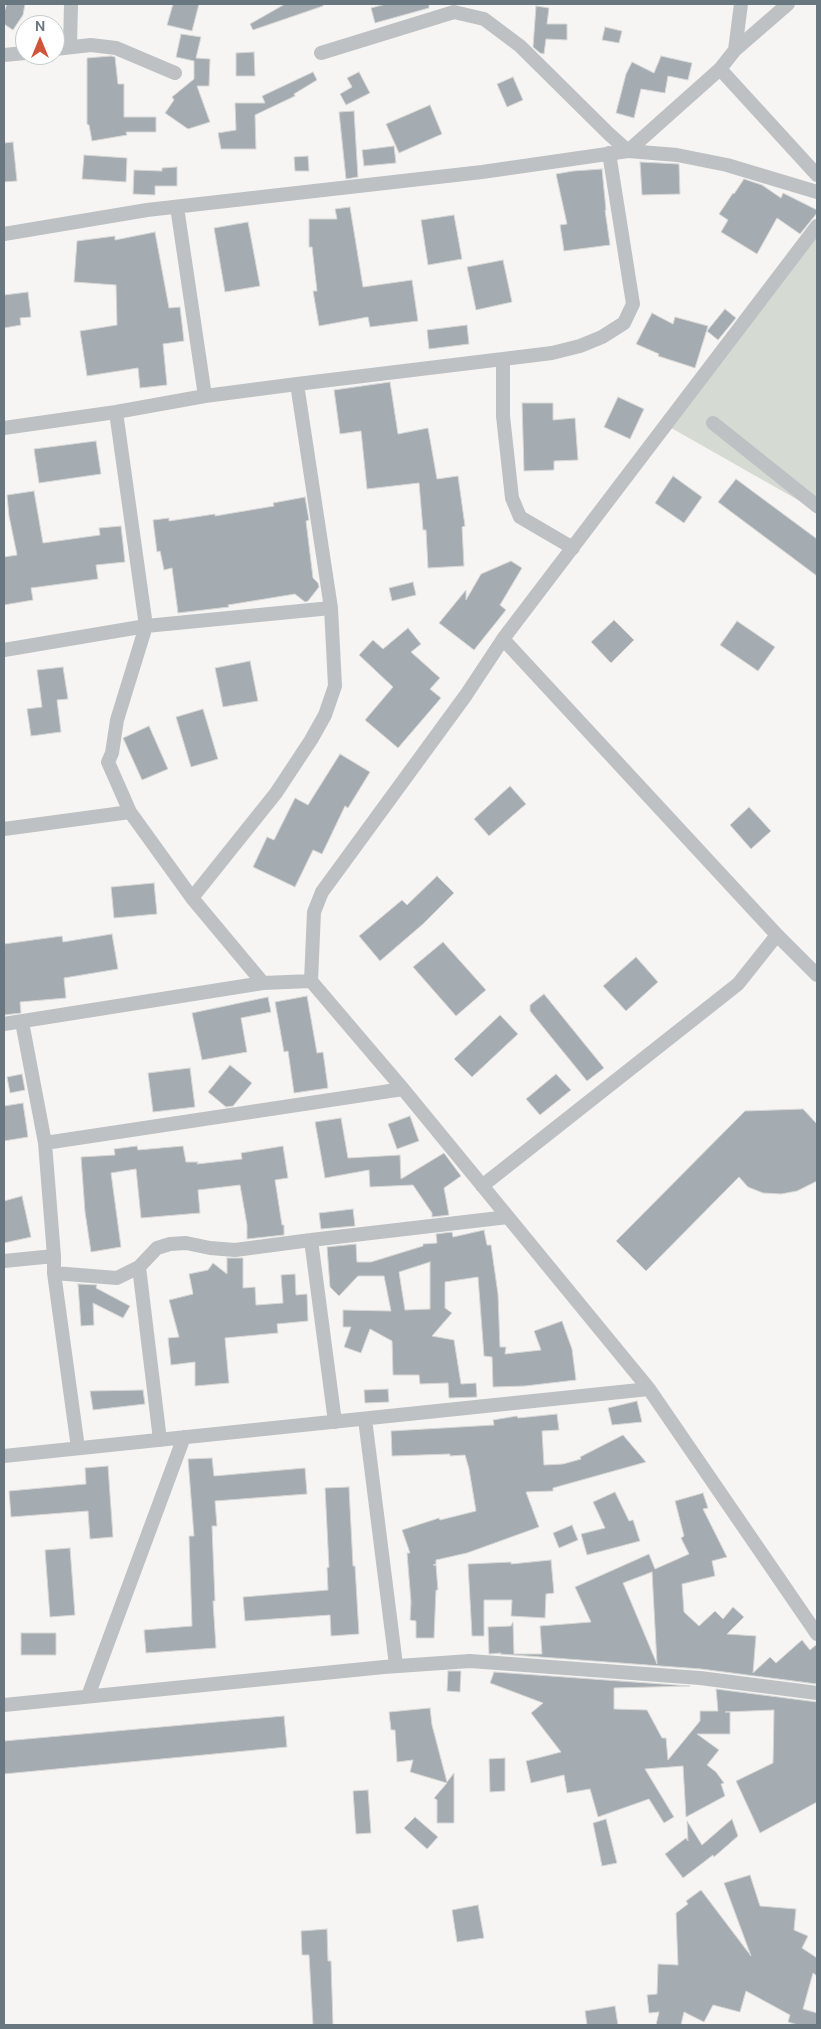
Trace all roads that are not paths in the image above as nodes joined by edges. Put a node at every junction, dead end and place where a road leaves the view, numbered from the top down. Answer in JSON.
{"nodes":[{"id":1,"x":71,"y":4,"type":"edge"},
{"id":2,"x":741,"y":4,"type":"edge"},
{"id":3,"x":788,"y":4,"type":"edge"},
{"id":4,"x":70,"y":47,"type":"junction"},
{"id":5,"x":65,"y":48,"type":"edge"},
{"id":6,"x":735,"y":50,"type":"junction"},
{"id":7,"x":321,"y":53,"type":"dead end"},
{"id":8,"x":720,"y":69,"type":"junction"},
{"id":9,"x":175,"y":73,"type":"dead end"},
{"id":10,"x":628,"y":151,"type":"junction"},
{"id":11,"x":609,"y":153,"type":"junction"},
{"id":12,"x":817,"y":175,"type":"edge"},
{"id":13,"x":817,"y":192,"type":"edge"},
{"id":14,"x":177,"y":207,"type":"junction"},
{"id":15,"x":816,"y":231,"type":"edge"},
{"id":16,"x":4,"y":234,"type":"edge"},
{"id":17,"x":503,"y":359,"type":"junction"},
{"id":18,"x":297,"y":384,"type":"junction"},
{"id":19,"x":205,"y":396,"type":"junction"},
{"id":20,"x":116,"y":412,"type":"junction"},
{"id":21,"x":713,"y":423,"type":"dead end"},
{"id":22,"x":4,"y":428,"type":"edge"},
{"id":23,"x":817,"y":506,"type":"edge"},
{"id":24,"x":573,"y":548,"type":"junction"},
{"id":25,"x":332,"y":608,"type":"junction"},
{"id":26,"x":146,"y":626,"type":"junction"},
{"id":27,"x":503,"y":639,"type":"junction"},
{"id":28,"x":4,"y":650,"type":"edge"},
{"id":29,"x":130,"y":812,"type":"junction"},
{"id":30,"x":4,"y":829,"type":"edge"},
{"id":31,"x":192,"y":898,"type":"junction"},
{"id":32,"x":777,"y":935,"type":"junction"},
{"id":33,"x":817,"y":975,"type":"edge"},
{"id":34,"x":311,"y":980,"type":"junction"},
{"id":35,"x":263,"y":983,"type":"junction"},
{"id":36,"x":22,"y":1022,"type":"junction"},
{"id":37,"x":4,"y":1024,"type":"edge"},
{"id":38,"x":403,"y":1089,"type":"junction"},
{"id":39,"x":45,"y":1143,"type":"junction"},
{"id":40,"x":482,"y":1186,"type":"junction"},
{"id":41,"x":508,"y":1217,"type":"junction"},
{"id":42,"x":311,"y":1240,"type":"junction"},
{"id":43,"x":54,"y":1256,"type":"junction"},
{"id":44,"x":4,"y":1262,"type":"edge"},
{"id":45,"x":139,"y":1267,"type":"junction"},
{"id":46,"x":54,"y":1273,"type":"junction"},
{"id":47,"x":648,"y":1389,"type":"junction"},
{"id":48,"x":365,"y":1419,"type":"junction"},
{"id":49,"x":334,"y":1422,"type":"junction"},
{"id":50,"x":184,"y":1438,"type":"junction"},
{"id":51,"x":160,"y":1440,"type":"junction"},
{"id":52,"x":78,"y":1448,"type":"junction"},
{"id":53,"x":4,"y":1456,"type":"edge"},
{"id":54,"x":817,"y":1634,"type":"edge"},
{"id":55,"x":396,"y":1666,"type":"junction"},
{"id":56,"x":817,"y":1692,"type":"edge"},
{"id":57,"x":88,"y":1696,"type":"junction"},
{"id":58,"x":4,"y":1705,"type":"edge"}],
"edges":[{"from":1,"to":4,"type":"street"},
{"from":2,"to":6,"type":"street"},
{"from":3,"to":6,"type":"street"},
{"from":4,"to":5,"type":"street"},
{"from":4,"to":9,"type":"street"},
{"from":6,"to":8,"type":"street"},
{"from":7,"to":10,"type":"street"},
{"from":8,"to":10,"type":"street"},
{"from":8,"to":12,"type":"street"},
{"from":10,"to":11,"type":"street"},
{"from":10,"to":13,"type":"street"},
{"from":11,"to":14,"type":"street"},
{"from":11,"to":17,"type":"street"},
{"from":14,"to":16,"type":"street"},
{"from":14,"to":19,"type":"street"},
{"from":15,"to":24,"type":"street"},
{"from":17,"to":18,"type":"street"},
{"from":17,"to":24,"type":"street"},
{"from":18,"to":19,"type":"street"},
{"from":18,"to":25,"type":"street"},
{"from":19,"to":20,"type":"street"},
{"from":20,"to":22,"type":"street"},
{"from":20,"to":26,"type":"street"},
{"from":21,"to":23,"type":"street"},
{"from":24,"to":27,"type":"street"},
{"from":25,"to":26,"type":"street"},
{"from":25,"to":31,"type":"street"},
{"from":26,"to":28,"type":"street"},
{"from":26,"to":29,"type":"street"},
{"from":27,"to":32,"type":"street"},
{"from":27,"to":34,"type":"street"},
{"from":29,"to":30,"type":"street"},
{"from":29,"to":31,"type":"street"},
{"from":31,"to":35,"type":"street"},
{"from":32,"to":33,"type":"street"},
{"from":32,"to":40,"type":"street"},
{"from":34,"to":35,"type":"street"},
{"from":34,"to":38,"type":"street"},
{"from":35,"to":36,"type":"street"},
{"from":36,"to":37,"type":"street"},
{"from":36,"to":39,"type":"street"},
{"from":38,"to":39,"type":"street"},
{"from":38,"to":40,"type":"street"},
{"from":39,"to":43,"type":"street"},
{"from":40,"to":41,"type":"street"},
{"from":41,"to":42,"type":"street"},
{"from":41,"to":47,"type":"street"},
{"from":42,"to":45,"type":"street"},
{"from":42,"to":49,"type":"street"},
{"from":43,"to":44,"type":"street"},
{"from":43,"to":46,"type":"street"},
{"from":45,"to":46,"type":"street"},
{"from":45,"to":51,"type":"street"},
{"from":46,"to":52,"type":"street"},
{"from":47,"to":48,"type":"street"},
{"from":47,"to":54,"type":"street"},
{"from":48,"to":49,"type":"street"},
{"from":48,"to":55,"type":"street"},
{"from":49,"to":50,"type":"street"},
{"from":50,"to":51,"type":"street"},
{"from":50,"to":57,"type":"street"},
{"from":51,"to":52,"type":"street"},
{"from":52,"to":53,"type":"street"},
{"from":55,"to":56,"type":"street"},
{"from":55,"to":57,"type":"street"},
{"from":57,"to":58,"type":"street"}]}
